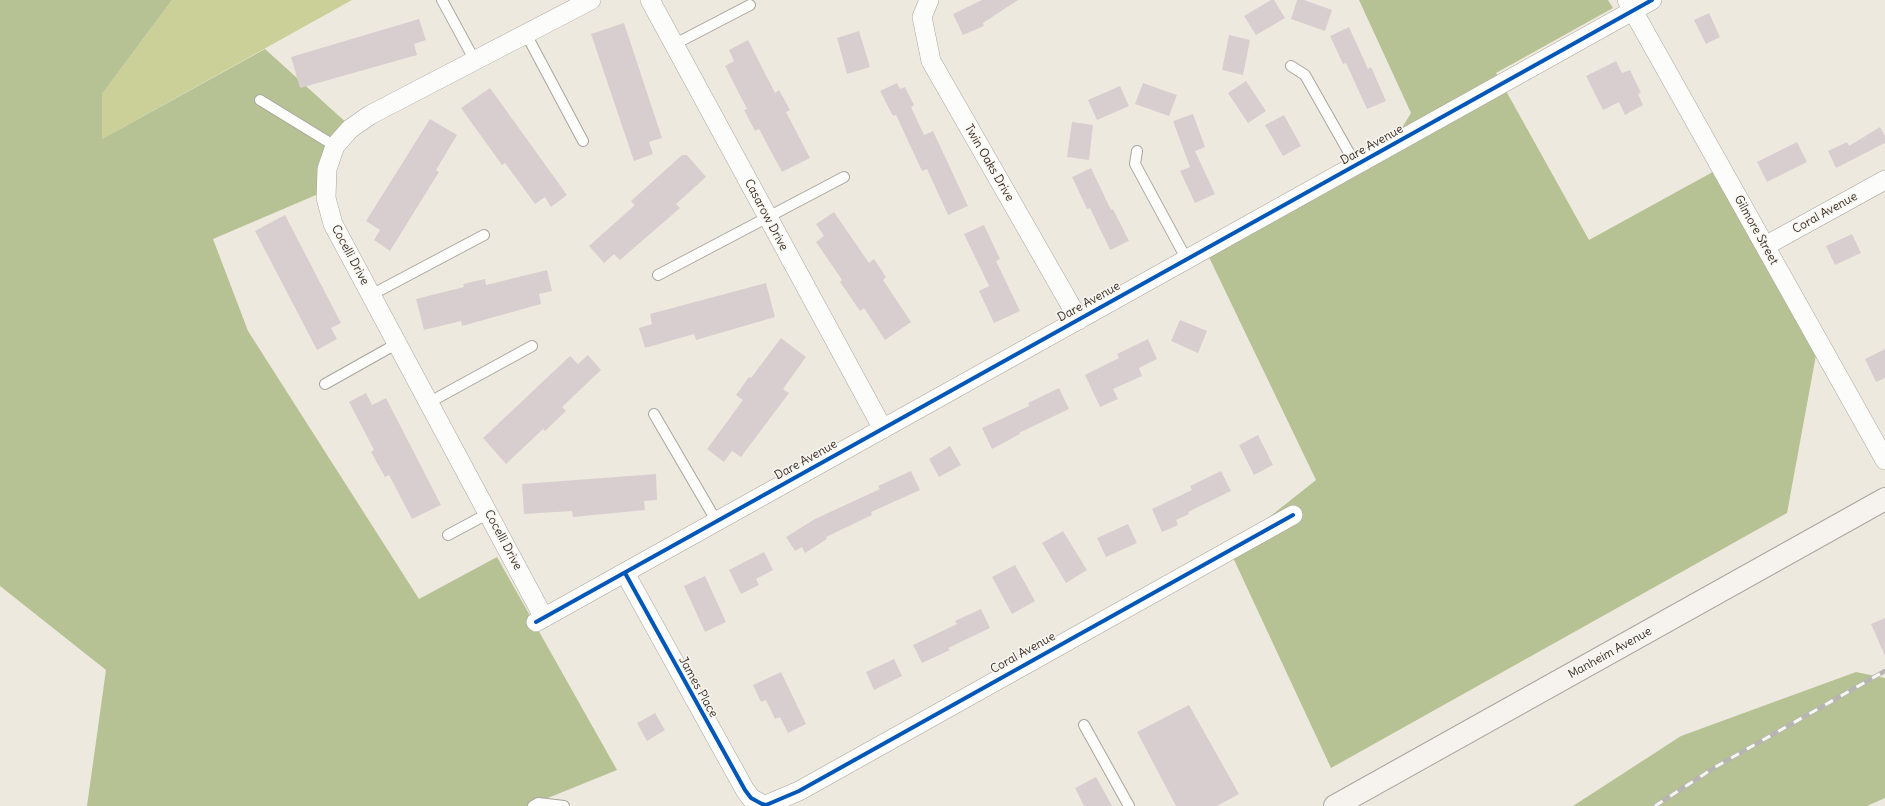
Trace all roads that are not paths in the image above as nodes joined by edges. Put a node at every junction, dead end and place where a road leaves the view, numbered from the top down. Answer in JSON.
{"nodes":[{"id":1,"x":442,"y":0,"type":"edge"},
{"id":2,"x":591,"y":0,"type":"edge"},
{"id":3,"x":650,"y":0,"type":"edge"},
{"id":4,"x":929,"y":0,"type":"edge"},
{"id":5,"x":1652,"y":0,"type":"edge"},
{"id":6,"x":1630,"y":5,"type":"edge"},
{"id":7,"x":750,"y":6,"type":"dead end"},
{"id":8,"x":526,"y":34,"type":"junction"},
{"id":9,"x":675,"y":44,"type":"junction"},
{"id":10,"x":475,"y":62,"type":"junction"},
{"id":11,"x":1291,"y":66,"type":"dead end"},
{"id":12,"x":260,"y":100,"type":"dead end"},
{"id":13,"x":584,"y":141,"type":"dead end"},
{"id":14,"x":335,"y":146,"type":"junction"},
{"id":15,"x":1137,"y":151,"type":"dead end"},
{"id":16,"x":1356,"y":165,"type":"junction"},
{"id":17,"x":844,"y":177,"type":"dead end"},
{"id":18,"x":1885,"y":180,"type":"edge"},
{"id":19,"x":768,"y":217,"type":"junction"},
{"id":20,"x":484,"y":235,"type":"dead end"},
{"id":21,"x":1765,"y":246,"type":"junction"},
{"id":22,"x":1187,"y":260,"type":"junction"},
{"id":23,"x":658,"y":276,"type":"dead end"},
{"id":24,"x":371,"y":295,"type":"junction"},
{"id":25,"x":1078,"y":320,"type":"junction"},
{"id":26,"x":398,"y":343,"type":"junction"},
{"id":27,"x":532,"y":346,"type":"dead end"},
{"id":28,"x":325,"y":384,"type":"dead end"},
{"id":29,"x":428,"y":403,"type":"junction"},
{"id":30,"x":654,"y":414,"type":"dead end"},
{"id":31,"x":883,"y":429,"type":"junction"},
{"id":32,"x":1885,"y":460,"type":"edge"},
{"id":33,"x":1885,"y":499,"type":"edge"},
{"id":34,"x":489,"y":513,"type":"junction"},
{"id":35,"x":1293,"y":515,"type":"dead end"},
{"id":36,"x":717,"y":522,"type":"junction"},
{"id":37,"x":448,"y":536,"type":"dead end"},
{"id":38,"x":625,"y":573,"type":"junction"},
{"id":39,"x":540,"y":620,"type":"joint"},
{"id":40,"x":1084,"y":725,"type":"dead end"},
{"id":41,"x":762,"y":804,"type":"joint"},
{"id":42,"x":532,"y":806,"type":"edge"},
{"id":43,"x":564,"y":806,"type":"edge"},
{"id":44,"x":1129,"y":806,"type":"edge"},
{"id":45,"x":1336,"y":806,"type":"edge"}],
"edges":[{"from":1,"to":10,"type":"lane"},
{"from":2,"to":8,"type":"street","name":"Cocelli Drive"},
{"from":3,"to":9,"type":"street","name":"Casarow Drive"},
{"from":4,"to":25,"type":"street","name":"Twin Oaks Drive"},
{"from":5,"to":6,"type":"street","name":"Dare Avenue"},
{"from":6,"to":16,"type":"street","name":"Dare Avenue"},
{"from":6,"to":21,"type":"street","name":"Gilmore Street"},
{"from":7,"to":9,"type":"lane"},
{"from":8,"to":10,"type":"street","name":"Cocelli Drive"},
{"from":8,"to":13,"type":"lane"},
{"from":9,"to":19,"type":"street","name":"Casarow Drive"},
{"from":10,"to":14,"type":"street","name":"Cocelli Drive"},
{"from":11,"to":16,"type":"lane"},
{"from":12,"to":14,"type":"lane"},
{"from":14,"to":24,"type":"street","name":"Cocelli Drive"},
{"from":15,"to":22,"type":"lane"},
{"from":16,"to":22,"type":"street","name":"Dare Avenue"},
{"from":17,"to":19,"type":"lane"},
{"from":18,"to":21,"type":"street","name":"Coral Avenue"},
{"from":19,"to":23,"type":"lane"},
{"from":19,"to":31,"type":"street","name":"Casarow Drive"},
{"from":20,"to":24,"type":"lane"},
{"from":21,"to":32,"type":"street","name":"Gilmore Street"},
{"from":22,"to":25,"type":"street","name":"Dare Avenue"},
{"from":24,"to":26,"type":"street","name":"Cocelli Drive"},
{"from":25,"to":31,"type":"street","name":"Dare Avenue"},
{"from":26,"to":28,"type":"lane"},
{"from":26,"to":29,"type":"street","name":"Cocelli Drive"},
{"from":27,"to":29,"type":"lane"},
{"from":29,"to":34,"type":"street","name":"Cocelli Drive"},
{"from":30,"to":36,"type":"lane"},
{"from":31,"to":36,"type":"street","name":"Dare Avenue"},
{"from":33,"to":45,"type":"street","name":"Manheim Avenue"},
{"from":34,"to":37,"type":"lane"},
{"from":34,"to":39,"type":"street","name":"Cocelli Drive"},
{"from":35,"to":41,"type":"street","name":"Coral Avenue"},
{"from":36,"to":38,"type":"street","name":"Dare Avenue"},
{"from":38,"to":39,"type":"street","name":"Dare Avenue"},
{"from":38,"to":41,"type":"street","name":"James Place"},
{"from":40,"to":44,"type":"lane"},
{"from":42,"to":43,"type":"lane"}]}
